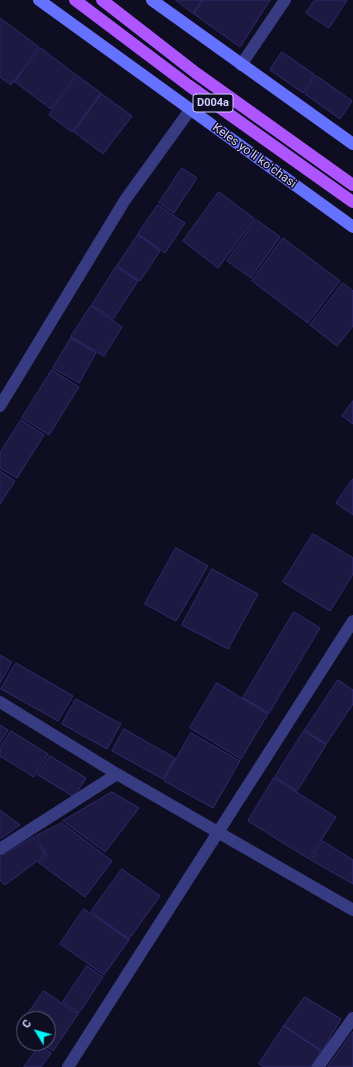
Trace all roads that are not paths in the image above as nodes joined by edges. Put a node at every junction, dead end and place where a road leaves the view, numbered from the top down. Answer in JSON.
{"nodes":[{"id":1,"x":39,"y":0,"type":"edge"},
{"id":2,"x":52,"y":0,"type":"edge"},
{"id":3,"x":75,"y":0,"type":"edge"},
{"id":4,"x":102,"y":0,"type":"edge"},
{"id":5,"x":152,"y":0,"type":"edge"},
{"id":6,"x":285,"y":0,"type":"edge"},
{"id":7,"x":57,"y":13,"type":"junction"},
{"id":8,"x":241,"y":65,"type":"junction"},
{"id":9,"x":190,"y":110,"type":"junction"},
{"id":10,"x":353,"y":144,"type":"edge"},
{"id":11,"x":353,"y":186,"type":"edge"},
{"id":12,"x":353,"y":202,"type":"edge"},
{"id":13,"x":353,"y":227,"type":"edge"},
{"id":14,"x":0,"y":406,"type":"edge"},
{"id":15,"x":353,"y":621,"type":"edge"},
{"id":16,"x":0,"y":702,"type":"edge"},
{"id":17,"x":117,"y":774,"type":"junction"},
{"id":18,"x":218,"y":832,"type":"junction"},
{"id":19,"x":0,"y":850,"type":"edge"},
{"id":20,"x":353,"y":910,"type":"edge"},
{"id":21,"x":353,"y":1018,"type":"edge"},
{"id":22,"x":68,"y":1067,"type":"edge"},
{"id":23,"x":318,"y":1067,"type":"edge"}],
"edges":[{"from":1,"to":7,"type":"main road","name":"Keles yoʻli koʻchasi"},
{"from":2,"to":7,"type":"main road"},
{"from":3,"to":12,"type":"main road","name":"Keles yoʻli koʻchasi","number":"D004a"},
{"from":4,"to":11,"type":"main road","number":"D004a"},
{"from":5,"to":8,"type":"main road"},
{"from":6,"to":8,"type":"street"},
{"from":7,"to":9,"type":"main road","name":"Keles yoʻli koʻchasi"},
{"from":8,"to":10,"type":"main road"},
{"from":9,"to":13,"type":"main road","name":"Keles yoʻli koʻchasi"},
{"from":9,"to":14,"type":"street"},
{"from":15,"to":18,"type":"street"},
{"from":16,"to":17,"type":"street"},
{"from":17,"to":18,"type":"street"},
{"from":17,"to":19,"type":"street"},
{"from":18,"to":20,"type":"street"},
{"from":18,"to":22,"type":"street"},
{"from":21,"to":23,"type":"street"}]}
